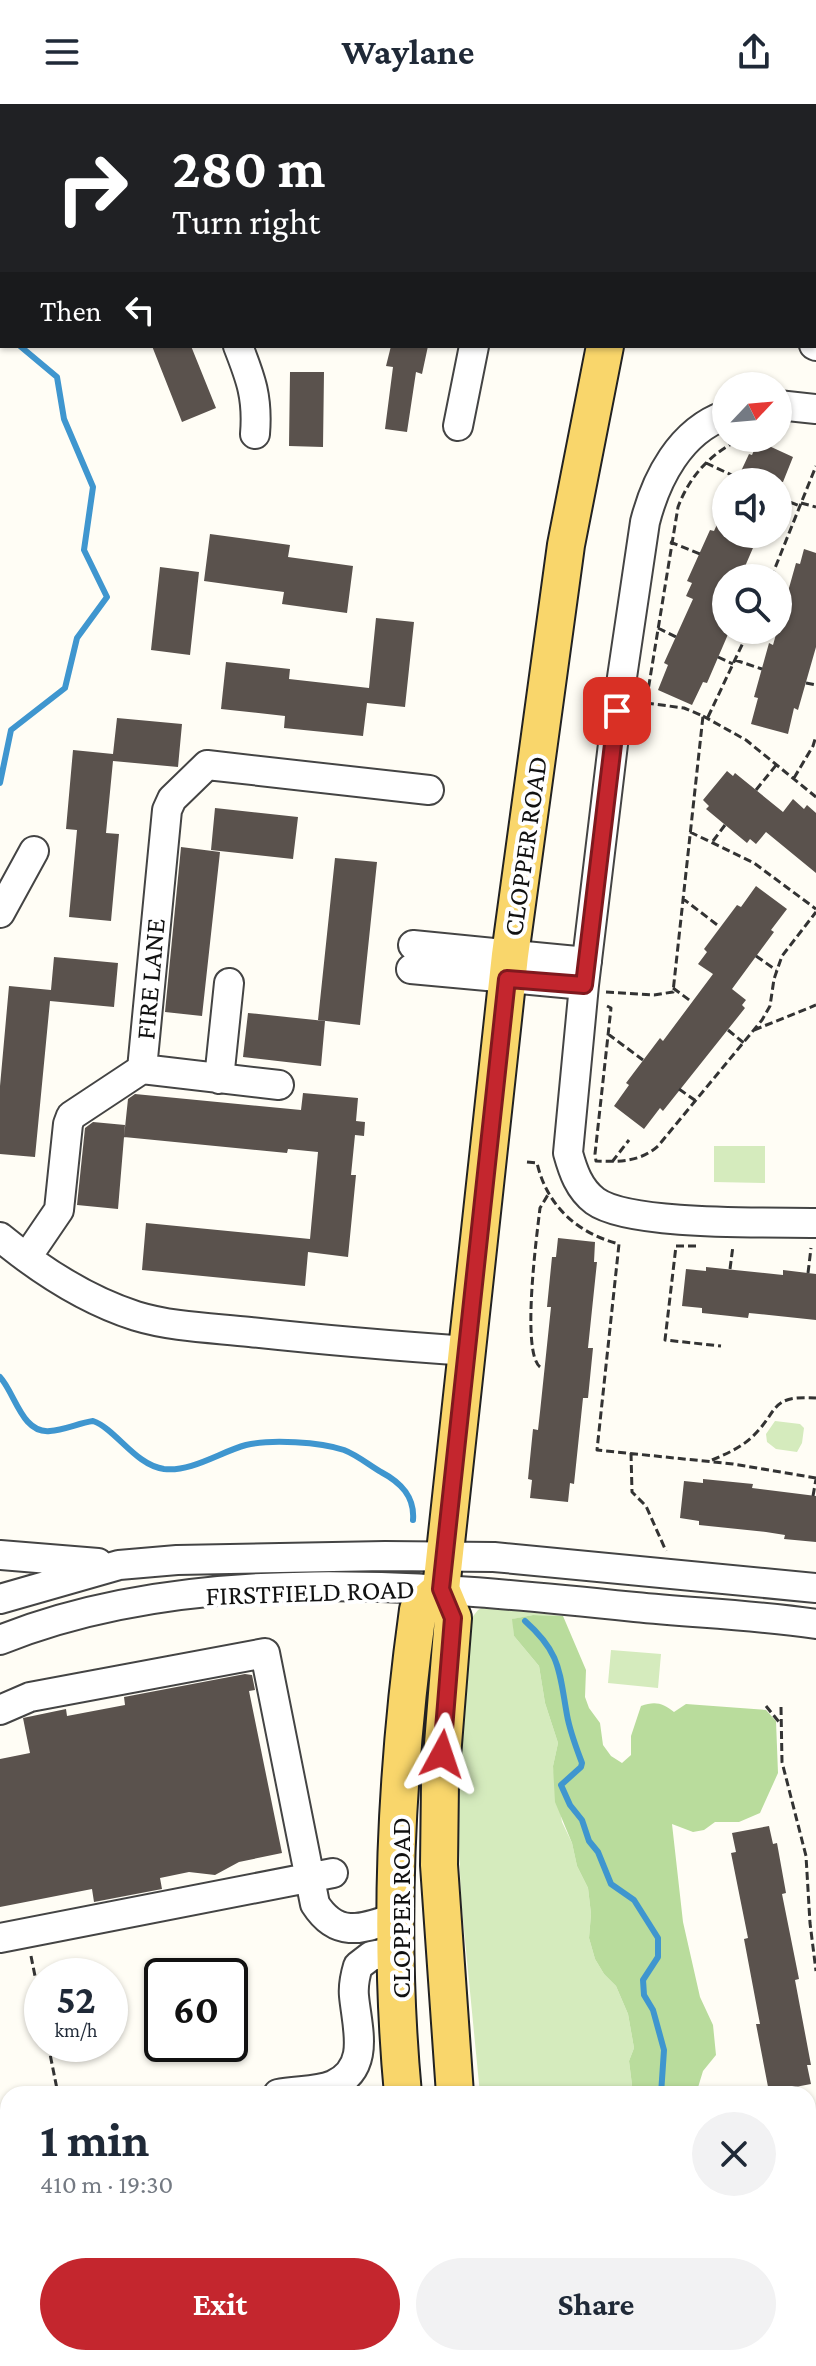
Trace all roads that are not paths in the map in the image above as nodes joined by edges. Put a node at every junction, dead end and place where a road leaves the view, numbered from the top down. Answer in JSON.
{"nodes":[{"id":1,"x":239,"y":348,"type":"edge"},
{"id":2,"x":474,"y":348,"type":"edge"},
{"id":3,"x":605,"y":348,"type":"edge"},
{"id":4,"x":792,"y":406,"type":"edge"},
{"id":5,"x":816,"y":409,"type":"edge"},
{"id":6,"x":712,"y":423,"type":"edge"},
{"id":7,"x":458,"y":426,"type":"dead end"},
{"id":8,"x":255,"y":434,"type":"dead end"},
{"id":9,"x":429,"y":790,"type":"dead end"},
{"id":10,"x":34,"y":851,"type":"dead end"},
{"id":11,"x":0,"y":913,"type":"edge"},
{"id":12,"x":412,"y":957,"type":"dead end"},
{"id":13,"x":508,"y":967,"type":"junction"},
{"id":14,"x":229,"y":983,"type":"dead end"},
{"id":15,"x":593,"y":987,"type":"junction"},
{"id":16,"x":142,"y":1069,"type":"junction"},
{"id":17,"x":219,"y":1079,"type":"junction"},
{"id":18,"x":279,"y":1085,"type":"dead end"},
{"id":19,"x":816,"y":1223,"type":"edge"},
{"id":20,"x":0,"y":1237,"type":"edge"},
{"id":21,"x":27,"y":1257,"type":"junction"},
{"id":22,"x":468,"y":1351,"type":"junction"},
{"id":23,"x":0,"y":1555,"type":"edge"},
{"id":24,"x":119,"y":1565,"type":"junction"},
{"id":25,"x":443,"y":1572,"type":"junction"},
{"id":26,"x":816,"y":1588,"type":"edge"},
{"id":27,"x":0,"y":1599,"type":"edge"},
{"id":28,"x":816,"y":1624,"type":"edge"},
{"id":29,"x":0,"y":1640,"type":"edge"},
{"id":30,"x":0,"y":1710,"type":"edge"},
{"id":31,"x":321,"y":1876,"type":"junction"},
{"id":32,"x":360,"y":1930,"type":"junction"},
{"id":33,"x":397,"y":1934,"type":"junction"},
{"id":34,"x":14,"y":1936,"type":"edge"},
{"id":35,"x":454,"y":2081,"type":"edge"},
{"id":36,"x":304,"y":2086,"type":"edge"},
{"id":37,"x":326,"y":2086,"type":"edge"},
{"id":38,"x":403,"y":2086,"type":"edge"}],
"edges":[{"from":1,"to":8,"type":"street"},
{"from":2,"to":7,"type":"street"},
{"from":3,"to":13,"type":"main road","name":"CLOPPER ROAD"},
{"from":4,"to":5,"type":"street"},
{"from":6,"to":15,"type":"street"},
{"from":9,"to":16,"type":"street","name":"FIRE LANE"},
{"from":10,"to":11,"type":"street"},
{"from":12,"to":13,"type":"street"},
{"from":13,"to":15,"type":"street"},
{"from":13,"to":22,"type":"main road","name":"CLOPPER ROAD"},
{"from":14,"to":17,"type":"street"},
{"from":15,"to":19,"type":"street"},
{"from":16,"to":17,"type":"street"},
{"from":16,"to":21,"type":"street","name":"FIRE LANE"},
{"from":17,"to":18,"type":"street"},
{"from":20,"to":21,"type":"street"},
{"from":21,"to":22,"type":"street"},
{"from":22,"to":25,"type":"main road","name":"CLOPPER ROAD"},
{"from":23,"to":24,"type":"street"},
{"from":24,"to":25,"type":"street","name":"FIRSTFIELD ROAD"},
{"from":24,"to":27,"type":"street","name":"FIRSTFIELD ROAD"},
{"from":25,"to":26,"type":"street","name":"FIRSTFIELD ROAD"},
{"from":25,"to":28,"type":"street","name":"FIRSTFIELD ROAD"},
{"from":25,"to":29,"type":"street","name":"FIRSTFIELD ROAD"},
{"from":25,"to":33,"type":"main road","name":"CLOPPER ROAD"},
{"from":25,"to":35,"type":"main road","name":"CLOPPER ROAD"},
{"from":30,"to":31,"type":"street"},
{"from":31,"to":32,"type":"street"},
{"from":31,"to":34,"type":"street"},
{"from":32,"to":33,"type":"street"},
{"from":32,"to":36,"type":"street"},
{"from":33,"to":35,"type":"main road"},
{"from":33,"to":37,"type":"street"},
{"from":33,"to":38,"type":"main road","name":"CLOPPER ROAD"}]}
